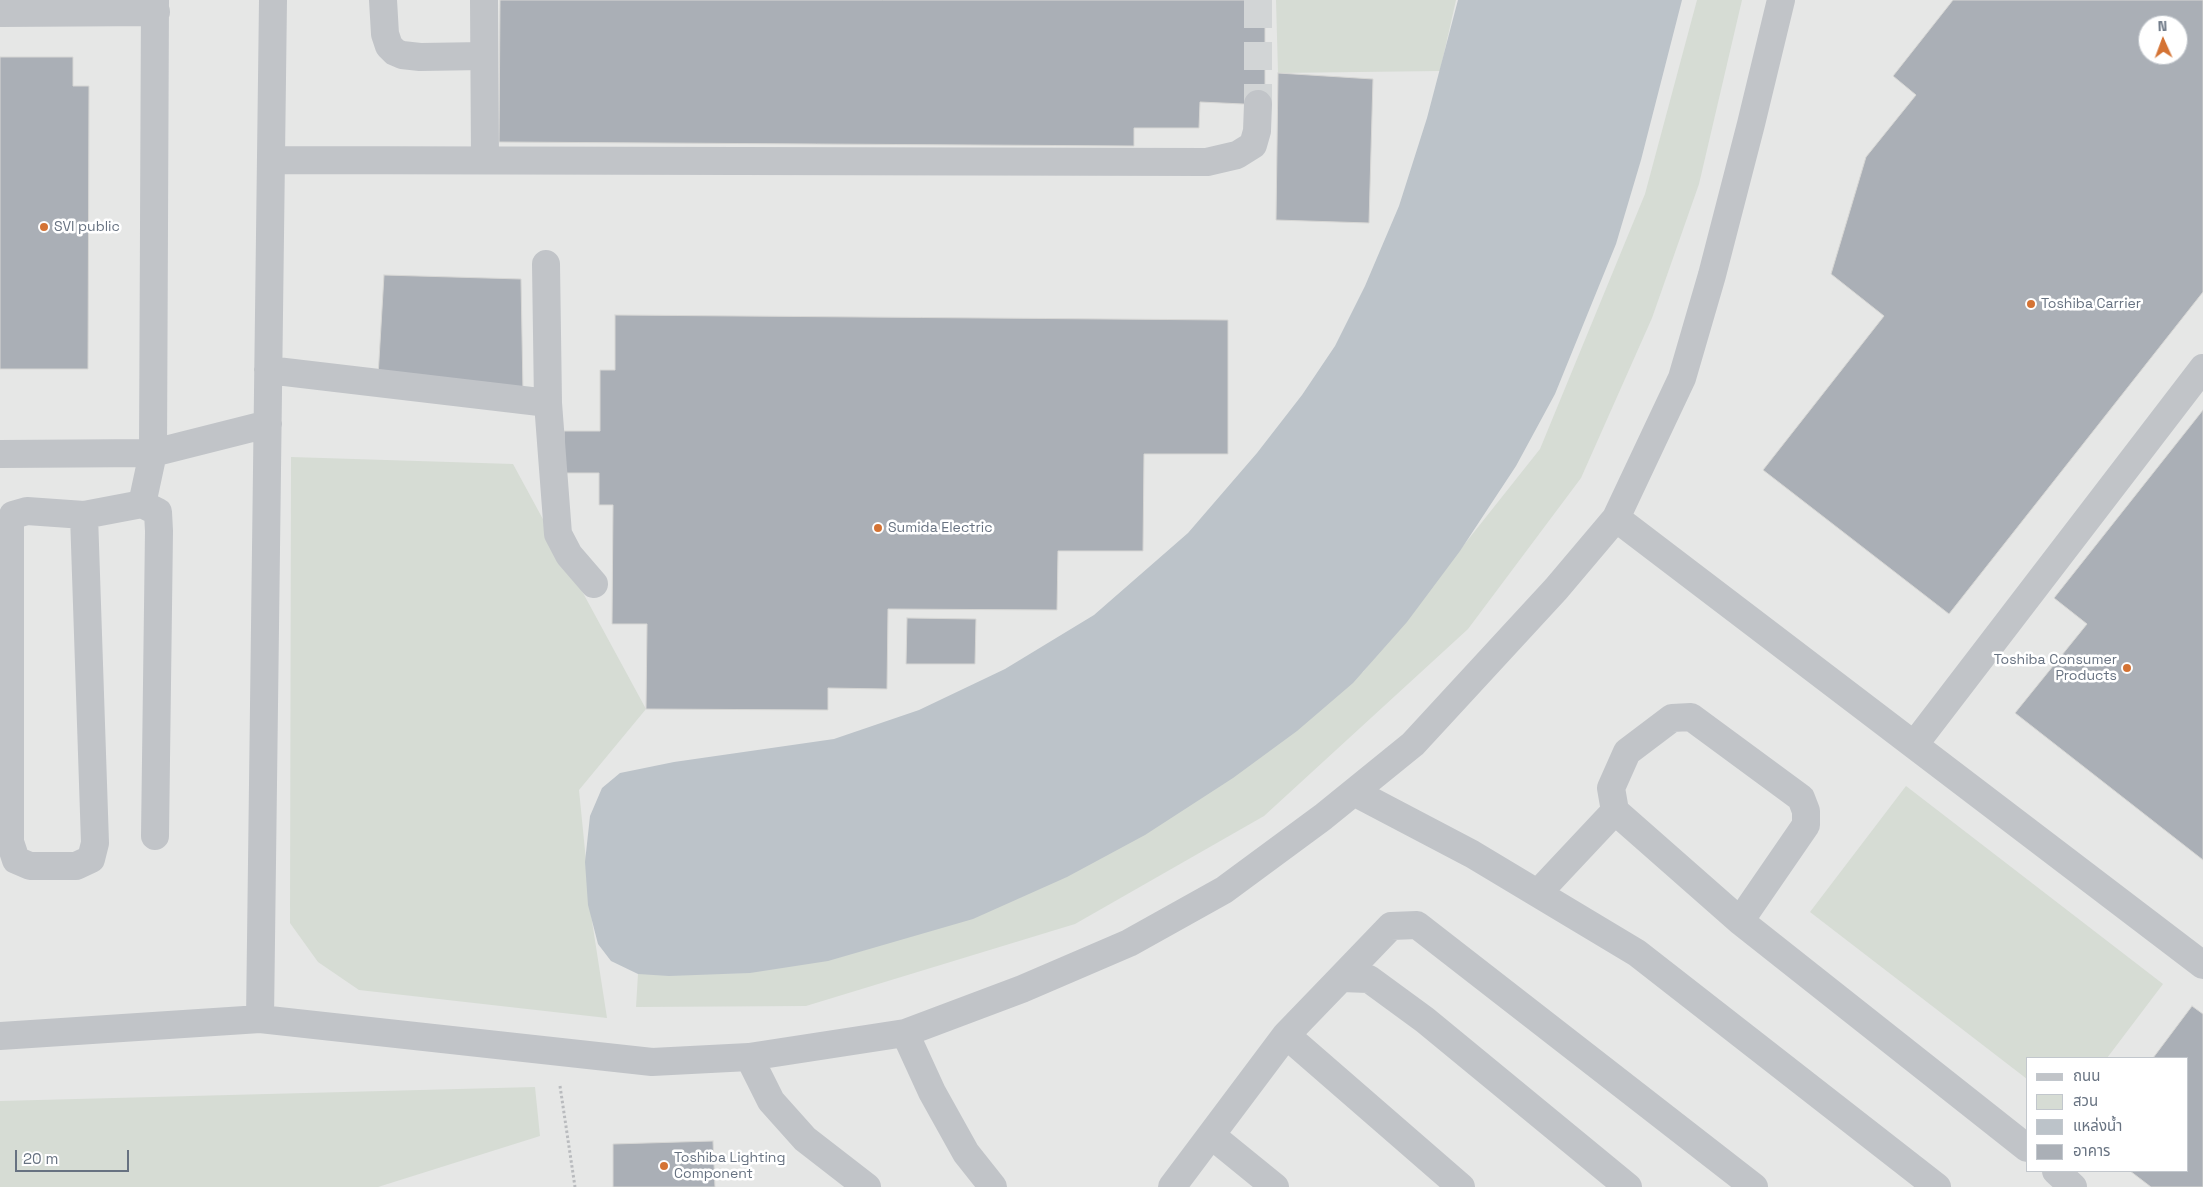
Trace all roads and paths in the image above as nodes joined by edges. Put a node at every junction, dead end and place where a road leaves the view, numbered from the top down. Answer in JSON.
{"nodes":[{"id":1,"x":273,"y":0,"type":"edge"},
{"id":2,"x":383,"y":0,"type":"edge"},
{"id":3,"x":484,"y":0,"type":"edge"},
{"id":4,"x":1780,"y":0,"type":"edge"},
{"id":5,"x":156,"y":6,"type":"edge"},
{"id":6,"x":0,"y":13,"type":"edge"},
{"id":7,"x":484,"y":56,"type":"junction"},
{"id":8,"x":1258,"y":104,"type":"tunnel mouth"},
{"id":9,"x":271,"y":160,"type":"junction"},
{"id":10,"x":485,"y":160,"type":"junction"},
{"id":11,"x":546,"y":264,"type":"dead end"},
{"id":12,"x":2203,"y":368,"type":"edge"},
{"id":13,"x":268,"y":370,"type":"junction"},
{"id":14,"x":548,"y":404,"type":"junction"},
{"id":15,"x":268,"y":424,"type":"junction"},
{"id":16,"x":153,"y":453,"type":"junction"},
{"id":17,"x":0,"y":454,"type":"edge"},
{"id":18,"x":142,"y":504,"type":"junction"},
{"id":19,"x":6,"y":511,"type":"edge"},
{"id":20,"x":84,"y":515,"type":"junction"},
{"id":21,"x":1616,"y":518,"type":"junction"},
{"id":22,"x":594,"y":584,"type":"dead end"},
{"id":23,"x":5,"y":632,"type":"edge"},
{"id":24,"x":1914,"y":745,"type":"junction"},
{"id":25,"x":1354,"y":792,"type":"junction"},
{"id":26,"x":1614,"y":811,"type":"junction"},
{"id":27,"x":155,"y":836,"type":"dead end"},
{"id":28,"x":1538,"y":892,"type":"junction"},
{"id":29,"x":1740,"y":921,"type":"junction"},
{"id":30,"x":2203,"y":965,"type":"edge"},
{"id":31,"x":1341,"y":978,"type":"junction"},
{"id":32,"x":260,"y":1018,"type":"junction"},
{"id":33,"x":905,"y":1033,"type":"junction"},
{"id":34,"x":1286,"y":1035,"type":"junction"},
{"id":35,"x":0,"y":1036,"type":"edge"},
{"id":36,"x":554,"y":1051,"type":"junction"},
{"id":37,"x":749,"y":1057,"type":"junction"},
{"id":38,"x":1211,"y":1136,"type":"junction"},
{"id":39,"x":2026,"y":1147,"type":"edge"},
{"id":40,"x":2057,"y":1172,"type":"edge"},
{"id":41,"x":575,"y":1187,"type":"edge"},
{"id":42,"x":867,"y":1187,"type":"edge"},
{"id":43,"x":993,"y":1187,"type":"edge"},
{"id":44,"x":1172,"y":1187,"type":"edge"},
{"id":45,"x":1274,"y":1187,"type":"edge"},
{"id":46,"x":1461,"y":1187,"type":"edge"},
{"id":47,"x":1628,"y":1187,"type":"edge"},
{"id":48,"x":1754,"y":1187,"type":"edge"},
{"id":49,"x":1937,"y":1187,"type":"edge"},
{"id":50,"x":2073,"y":1187,"type":"edge"}],
"edges":[{"from":1,"to":9,"type":"street"},
{"from":2,"to":7,"type":"street"},
{"from":3,"to":7,"type":"street"},
{"from":4,"to":21,"type":"street"},
{"from":5,"to":6,"type":"street"},
{"from":5,"to":16,"type":"street"},
{"from":7,"to":10,"type":"street"},
{"from":8,"to":10,"type":"street"},
{"from":9,"to":10,"type":"street"},
{"from":9,"to":13,"type":"street"},
{"from":11,"to":14,"type":"street"},
{"from":12,"to":24,"type":"street"},
{"from":13,"to":14,"type":"street"},
{"from":13,"to":15,"type":"street"},
{"from":14,"to":22,"type":"street"},
{"from":15,"to":16,"type":"street"},
{"from":15,"to":32,"type":"street"},
{"from":16,"to":17,"type":"street"},
{"from":16,"to":18,"type":"street"},
{"from":18,"to":20,"type":"street"},
{"from":18,"to":27,"type":"street"},
{"from":19,"to":20,"type":"street"},
{"from":19,"to":23,"type":"street"},
{"from":20,"to":23,"type":"street"},
{"from":21,"to":24,"type":"street"},
{"from":21,"to":25,"type":"street"},
{"from":24,"to":30,"type":"street"},
{"from":25,"to":28,"type":"street"},
{"from":25,"to":33,"type":"street"},
{"from":26,"to":28,"type":"street"},
{"from":26,"to":29,"type":"street"},
{"from":26,"to":29,"type":"street"},
{"from":28,"to":49,"type":"street"},
{"from":29,"to":39,"type":"street"},
{"from":31,"to":34,"type":"street"},
{"from":31,"to":47,"type":"street"},
{"from":31,"to":48,"type":"street"},
{"from":32,"to":35,"type":"street"},
{"from":32,"to":36,"type":"street"},
{"from":33,"to":37,"type":"street"},
{"from":33,"to":43,"type":"street"},
{"from":34,"to":38,"type":"street"},
{"from":34,"to":46,"type":"street"},
{"from":36,"to":37,"type":"street"},
{"from":36,"to":41,"type":"path"},
{"from":37,"to":42,"type":"street"},
{"from":38,"to":44,"type":"street"},
{"from":38,"to":45,"type":"street"},
{"from":40,"to":50,"type":"street"}]}
